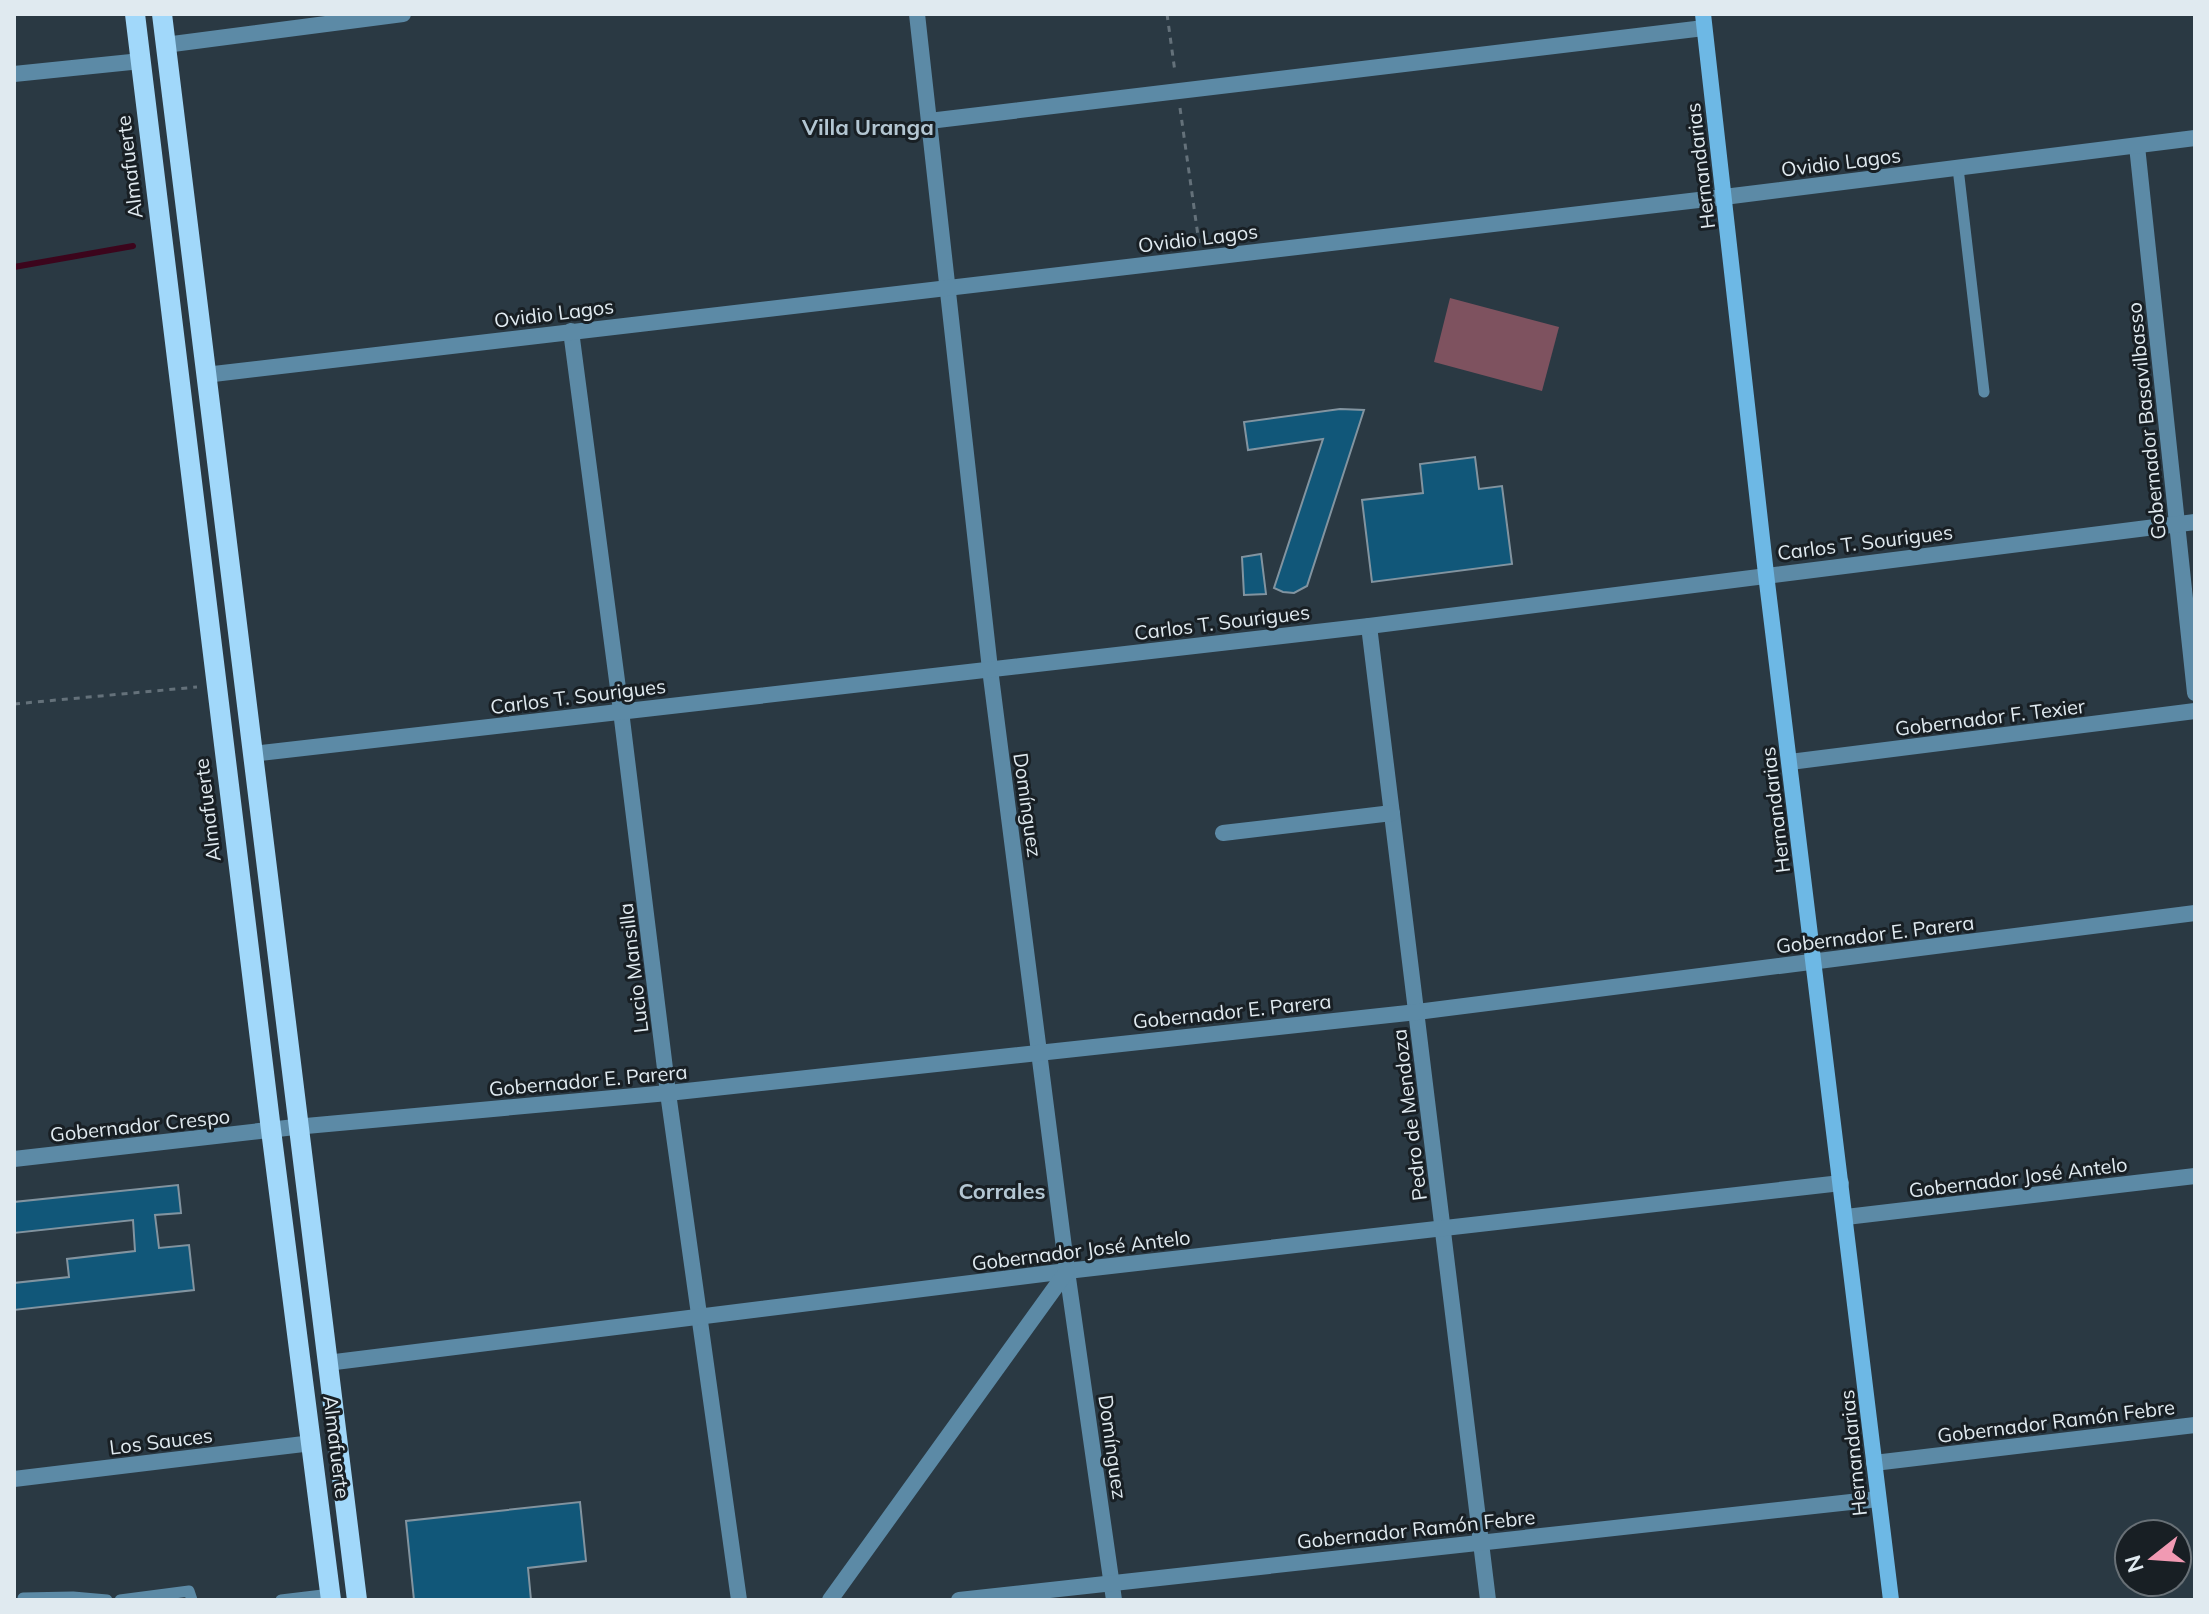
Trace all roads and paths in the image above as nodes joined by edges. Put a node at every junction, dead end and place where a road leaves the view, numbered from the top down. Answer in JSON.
{"nodes":[{"id":1,"x":135,"y":14,"type":"edge"},
{"id":2,"x":162,"y":14,"type":"edge"},
{"id":3,"x":403,"y":14,"type":"edge"},
{"id":4,"x":917,"y":14,"type":"edge"},
{"id":5,"x":1167,"y":14,"type":"edge"},
{"id":6,"x":1704,"y":21,"type":"edge"},
{"id":7,"x":165,"y":45,"type":"junction"},
{"id":8,"x":141,"y":61,"type":"junction"},
{"id":9,"x":14,"y":74,"type":"edge"},
{"id":10,"x":1178,"y":91,"type":"junction"},
{"id":11,"x":929,"y":121,"type":"junction"},
{"id":12,"x":2195,"y":138,"type":"edge"},
{"id":13,"x":2137,"y":146,"type":"junction"},
{"id":14,"x":1958,"y":168,"type":"junction"},
{"id":15,"x":1724,"y":197,"type":"junction"},
{"id":16,"x":1202,"y":258,"type":"junction"},
{"id":17,"x":948,"y":287,"type":"junction"},
{"id":18,"x":571,"y":331,"type":"junction"},
{"id":19,"x":205,"y":375,"type":"junction"},
{"id":20,"x":1984,"y":392,"type":"dead end"},
{"id":21,"x":2195,"y":522,"type":"edge"},
{"id":22,"x":2177,"y":524,"type":"junction"},
{"id":23,"x":1766,"y":574,"type":"junction"},
{"id":24,"x":1369,"y":626,"type":"junction"},
{"id":25,"x":990,"y":669,"type":"junction"},
{"id":26,"x":216,"y":685,"type":"junction"},
{"id":27,"x":2195,"y":693,"type":"edge"},
{"id":28,"x":14,"y":704,"type":"edge"},
{"id":29,"x":621,"y":711,"type":"junction"},
{"id":30,"x":2195,"y":711,"type":"edge"},
{"id":31,"x":252,"y":754,"type":"junction"},
{"id":32,"x":1790,"y":762,"type":"junction"},
{"id":33,"x":1392,"y":813,"type":"junction"},
{"id":34,"x":1223,"y":833,"type":"dead end"},
{"id":35,"x":2195,"y":913,"type":"edge"},
{"id":36,"x":1814,"y":963,"type":"junction"},
{"id":37,"x":1417,"y":1012,"type":"junction"},
{"id":38,"x":1040,"y":1051,"type":"junction"},
{"id":39,"x":668,"y":1093,"type":"junction"},
{"id":40,"x":295,"y":1127,"type":"junction"},
{"id":41,"x":271,"y":1130,"type":"junction"},
{"id":42,"x":14,"y":1159,"type":"edge"},
{"id":43,"x":2195,"y":1176,"type":"edge"},
{"id":44,"x":1841,"y":1183,"type":"junction"},
{"id":45,"x":1846,"y":1217,"type":"junction"},
{"id":46,"x":1443,"y":1227,"type":"junction"},
{"id":47,"x":1067,"y":1271,"type":"junction"},
{"id":48,"x":700,"y":1318,"type":"junction"},
{"id":49,"x":327,"y":1363,"type":"junction"},
{"id":50,"x":2195,"y":1425,"type":"edge"},
{"id":51,"x":312,"y":1443,"type":"junction"},
{"id":52,"x":1874,"y":1463,"type":"junction"},
{"id":53,"x":14,"y":1479,"type":"edge"},
{"id":54,"x":1878,"y":1499,"type":"junction"},
{"id":55,"x":1480,"y":1543,"type":"junction"},
{"id":56,"x":1113,"y":1592,"type":"edge"},
{"id":57,"x":331,"y":1597,"type":"edge"},
{"id":58,"x":23,"y":1598,"type":"dead end"},
{"id":59,"x":107,"y":1600,"type":"edge"},
{"id":60,"x":120,"y":1600,"type":"edge"},
{"id":61,"x":192,"y":1600,"type":"edge"},
{"id":62,"x":281,"y":1600,"type":"edge"},
{"id":63,"x":357,"y":1600,"type":"edge"},
{"id":64,"x":739,"y":1600,"type":"edge"},
{"id":65,"x":830,"y":1600,"type":"edge"},
{"id":66,"x":959,"y":1600,"type":"edge"},
{"id":67,"x":1488,"y":1600,"type":"edge"},
{"id":68,"x":1891,"y":1600,"type":"edge"}],
"edges":[{"from":1,"to":8,"type":"main road","name":"Almafuerte"},
{"from":2,"to":7,"type":"main road","name":"Almafuerte"},
{"from":3,"to":7,"type":"street"},
{"from":4,"to":11,"type":"street","name":"Domínguez"},
{"from":5,"to":10,"type":"path"},
{"from":6,"to":10,"type":"street"},
{"from":6,"to":15,"type":"street","name":"Hernandarias"},
{"from":7,"to":19,"type":"main road","name":"Almafuerte"},
{"from":8,"to":9,"type":"street"},
{"from":8,"to":26,"type":"main road","name":"Almafuerte"},
{"from":10,"to":11,"type":"street"},
{"from":10,"to":16,"type":"path"},
{"from":11,"to":17,"type":"street","name":"Domínguez"},
{"from":12,"to":13,"type":"street","name":"Ovidio Lagos"},
{"from":13,"to":14,"type":"street","name":"Ovidio Lagos"},
{"from":13,"to":22,"type":"street","name":"Gobernador Basavilbasso"},
{"from":14,"to":15,"type":"street","name":"Ovidio Lagos"},
{"from":14,"to":20,"type":"lane"},
{"from":15,"to":16,"type":"street","name":"Ovidio Lagos"},
{"from":15,"to":23,"type":"street","name":"Hernandarias"},
{"from":16,"to":17,"type":"street","name":"Ovidio Lagos"},
{"from":17,"to":18,"type":"street","name":"Ovidio Lagos"},
{"from":17,"to":25,"type":"street","name":"Domínguez"},
{"from":18,"to":19,"type":"street","name":"Ovidio Lagos"},
{"from":18,"to":29,"type":"street","name":"Lucio Mansilla"},
{"from":19,"to":31,"type":"main road","name":"Almafuerte"},
{"from":21,"to":22,"type":"street","name":"Carlos T. Sourigues"},
{"from":22,"to":23,"type":"street","name":"Carlos T. Sourigues"},
{"from":22,"to":27,"type":"street","name":"Gobernador Basavilbasso"},
{"from":23,"to":24,"type":"street","name":"Carlos T. Sourigues"},
{"from":23,"to":32,"type":"street","name":"Hernandarias"},
{"from":24,"to":25,"type":"street","name":"Carlos T. Sourigues"},
{"from":24,"to":33,"type":"street","name":"Pedro de Mendoza"},
{"from":25,"to":29,"type":"street","name":"Carlos T. Sourigues"},
{"from":25,"to":38,"type":"street","name":"Domínguez"},
{"from":26,"to":28,"type":"path"},
{"from":26,"to":41,"type":"main road","name":"Almafuerte"},
{"from":29,"to":31,"type":"street","name":"Carlos T. Sourigues"},
{"from":29,"to":39,"type":"street","name":"Lucio Mansilla"},
{"from":30,"to":32,"type":"street","name":"Gobernador F. Texier"},
{"from":31,"to":40,"type":"main road","name":"Almafuerte"},
{"from":32,"to":36,"type":"street","name":"Hernandarias"},
{"from":33,"to":34,"type":"street"},
{"from":33,"to":37,"type":"street","name":"Pedro de Mendoza"},
{"from":35,"to":36,"type":"street","name":"Gobernador E. Parera"},
{"from":36,"to":37,"type":"street","name":"Gobernador E. Parera"},
{"from":36,"to":44,"type":"street","name":"Hernandarias"},
{"from":37,"to":38,"type":"street","name":"Gobernador E. Parera"},
{"from":37,"to":46,"type":"street","name":"Pedro de Mendoza"},
{"from":38,"to":39,"type":"street","name":"Gobernador E. Parera"},
{"from":38,"to":47,"type":"street","name":"Domínguez"},
{"from":39,"to":40,"type":"street","name":"Gobernador E. Parera"},
{"from":39,"to":48,"type":"street","name":"Lucio Mansilla"},
{"from":40,"to":41,"type":"street","name":"Gobernador E. Parera"},
{"from":40,"to":49,"type":"main road","name":"Almafuerte"},
{"from":41,"to":42,"type":"street","name":"Gobernador Crespo"},
{"from":41,"to":51,"type":"main road","name":"Almafuerte"},
{"from":43,"to":45,"type":"street","name":"Gobernador José Antelo"},
{"from":44,"to":45,"type":"street","name":"Hernandarias"},
{"from":44,"to":46,"type":"street","name":"Gobernador José Antelo"},
{"from":45,"to":52,"type":"street","name":"Hernandarias"},
{"from":46,"to":47,"type":"street","name":"Gobernador José Antelo"},
{"from":46,"to":55,"type":"street","name":"Pedro de Mendoza"},
{"from":47,"to":48,"type":"street","name":"Gobernador José Antelo"},
{"from":47,"to":56,"type":"street","name":"Domínguez"},
{"from":47,"to":65,"type":"street"},
{"from":48,"to":49,"type":"street","name":"Gobernador José Antelo"},
{"from":48,"to":64,"type":"street","name":"Lucio Mansilla"},
{"from":49,"to":63,"type":"main road","name":"Almafuerte"},
{"from":50,"to":52,"type":"street","name":"Gobernador Ramón Febre"},
{"from":51,"to":53,"type":"street","name":"Los Sauces"},
{"from":51,"to":57,"type":"main road","name":"Almafuerte"},
{"from":52,"to":54,"type":"street","name":"Hernandarias"},
{"from":54,"to":55,"type":"street","name":"Gobernador Ramón Febre"},
{"from":54,"to":68,"type":"street","name":"Hernandarias"},
{"from":55,"to":56,"type":"street","name":"Gobernador Ramón Febre"},
{"from":55,"to":67,"type":"street","name":"Pedro de Mendoza"},
{"from":56,"to":66,"type":"street","name":"Gobernador Ramón Febre"},
{"from":57,"to":62,"type":"lane"},
{"from":58,"to":59,"type":"lane"},
{"from":60,"to":61,"type":"lane"}]}
